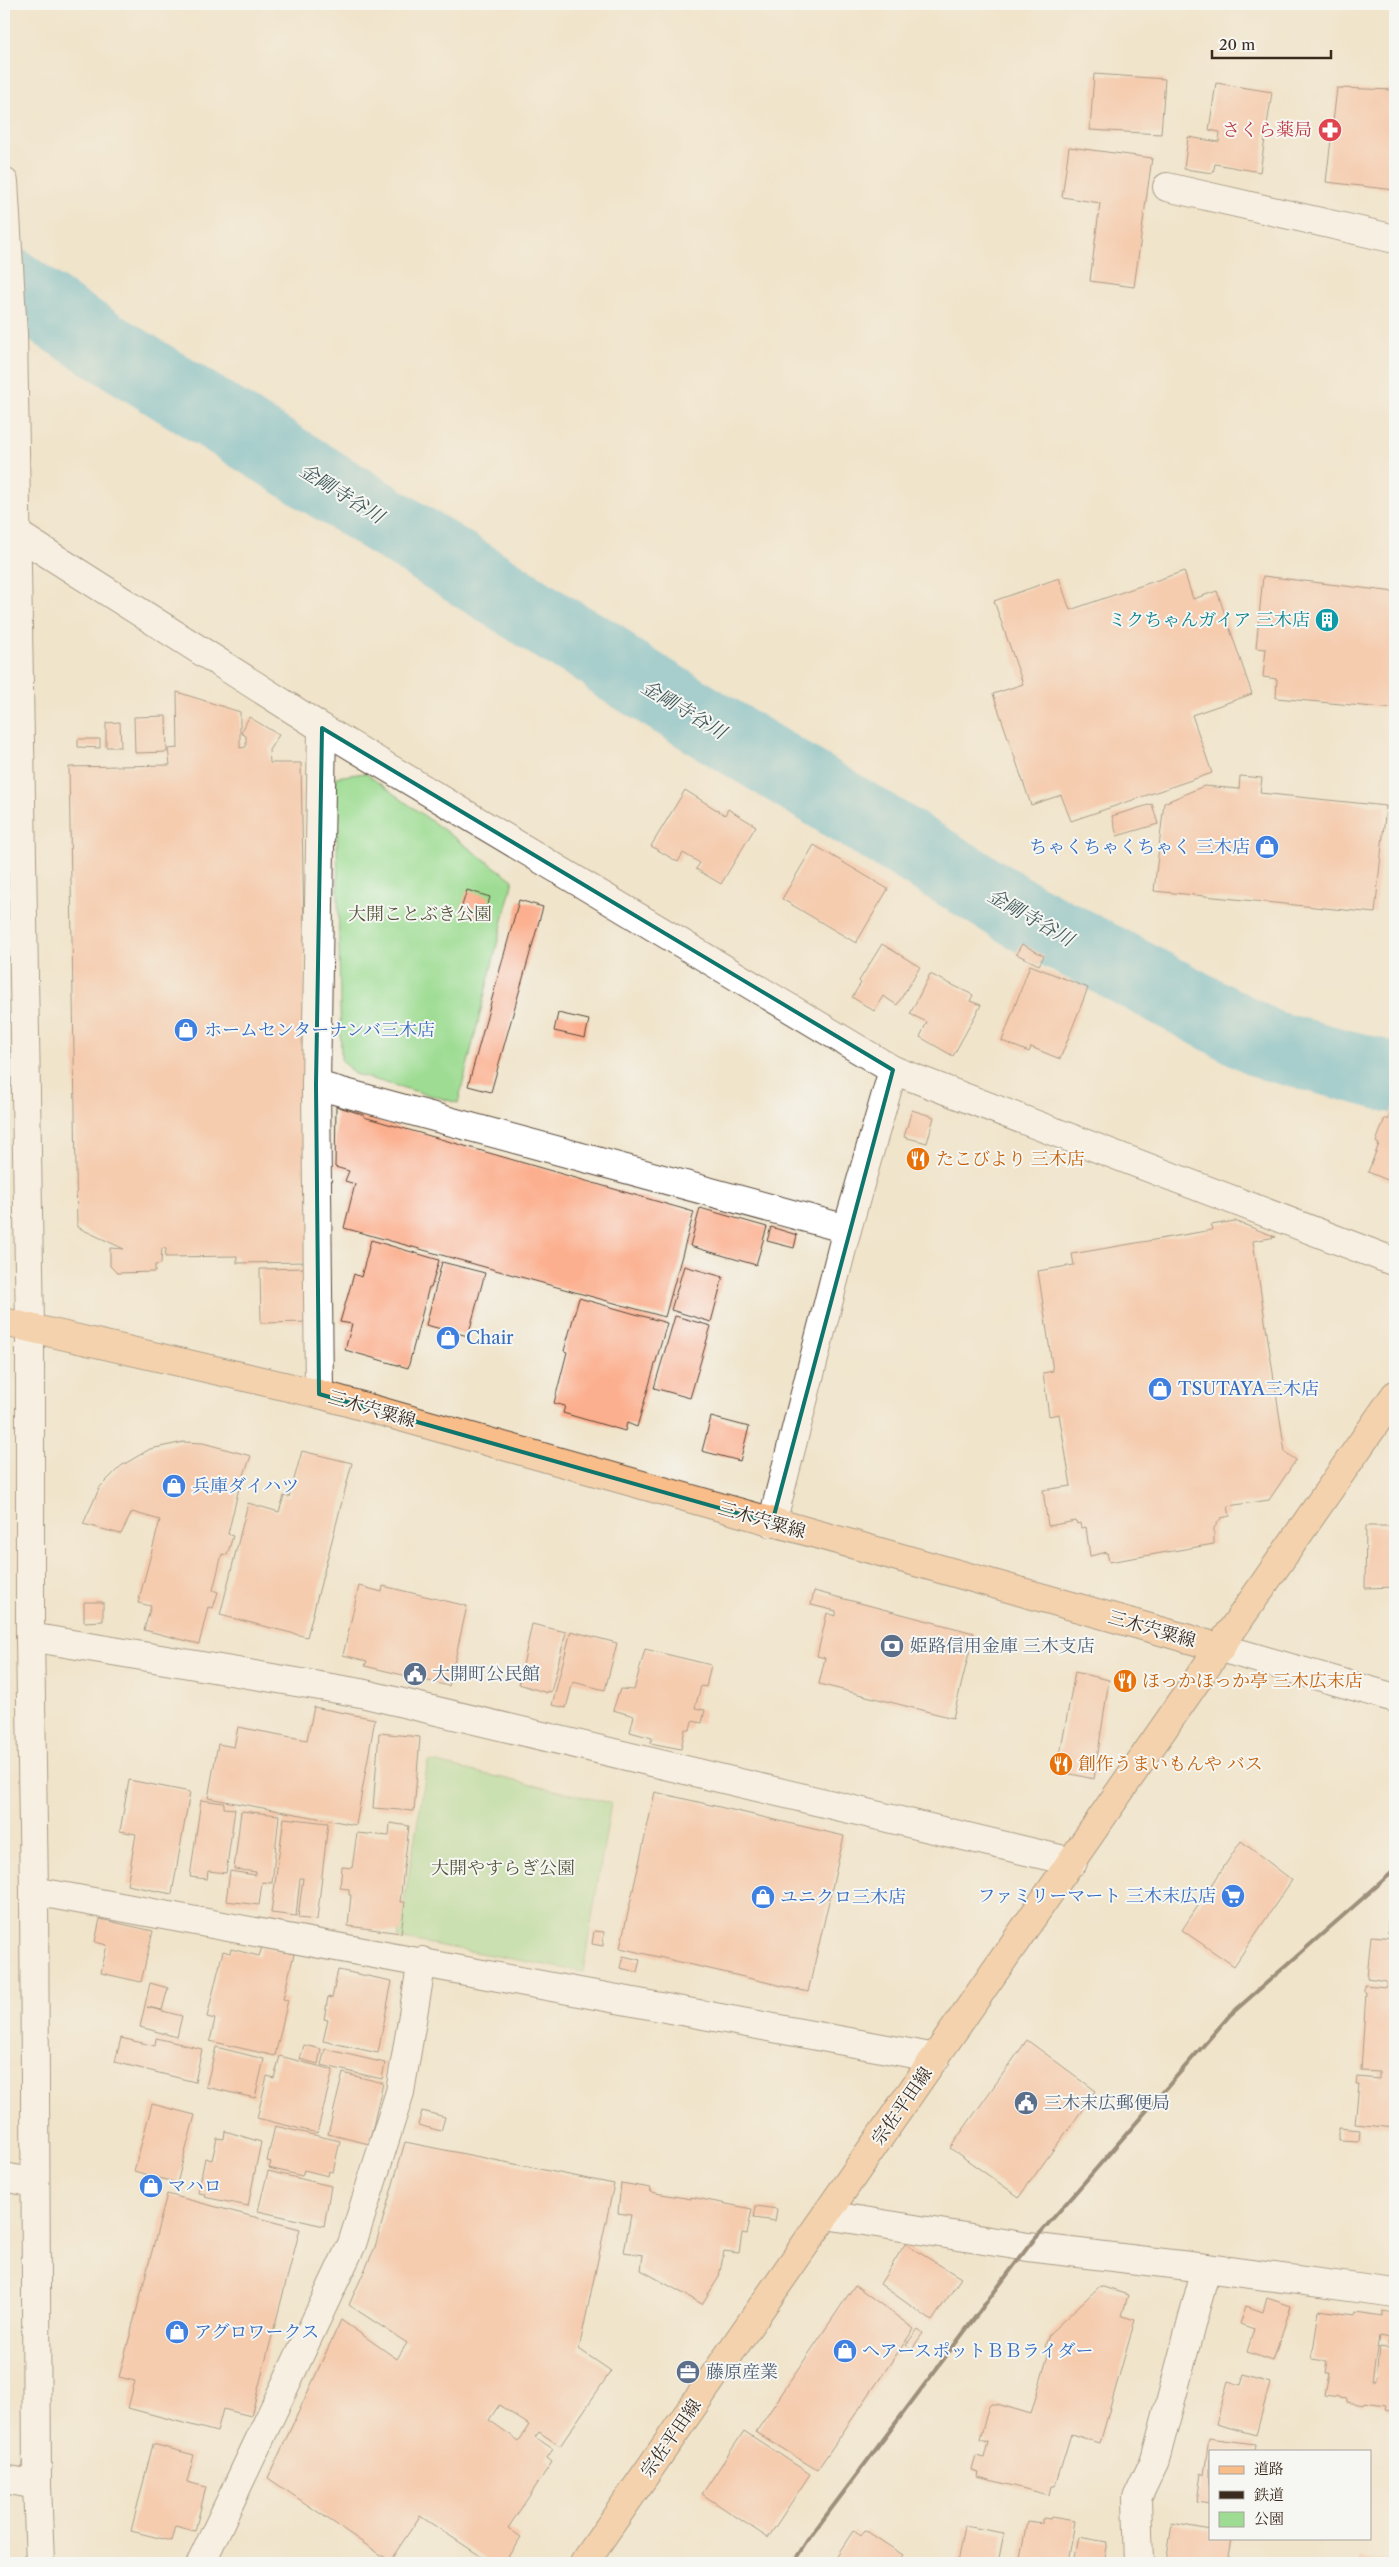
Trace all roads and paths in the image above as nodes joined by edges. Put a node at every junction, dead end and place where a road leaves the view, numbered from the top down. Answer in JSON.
{"nodes":[{"id":1,"x":4,"y":182,"type":"edge"},
{"id":2,"x":1168,"y":187,"type":"dead end"},
{"id":3,"x":1395,"y":239,"type":"edge"},
{"id":4,"x":8,"y":332,"type":"edge"},
{"id":5,"x":10,"y":530,"type":"edge"},
{"id":6,"x":322,"y":728,"type":"junction"},
{"id":7,"x":893,"y":1070,"type":"junction"},
{"id":8,"x":316,"y":1085,"type":"junction"},
{"id":9,"x":847,"y":1230,"type":"junction"},
{"id":10,"x":1395,"y":1262,"type":"edge"},
{"id":11,"x":17,"y":1324,"type":"edge"},
{"id":12,"x":319,"y":1394,"type":"junction"},
{"id":13,"x":1395,"y":1396,"type":"edge"},
{"id":14,"x":772,"y":1523,"type":"junction"},
{"id":15,"x":30,"y":1637,"type":"junction"},
{"id":16,"x":1221,"y":1648,"type":"junction"},
{"id":17,"x":1395,"y":1698,"type":"edge"},
{"id":18,"x":1073,"y":1862,"type":"junction"},
{"id":19,"x":34,"y":1891,"type":"junction"},
{"id":20,"x":422,"y":1961,"type":"junction"},
{"id":21,"x":936,"y":2058,"type":"junction"},
{"id":22,"x":4,"y":2177,"type":"edge"},
{"id":23,"x":35,"y":2183,"type":"junction"},
{"id":24,"x":826,"y":2215,"type":"junction"},
{"id":25,"x":1206,"y":2268,"type":"junction"},
{"id":26,"x":1395,"y":2293,"type":"edge"},
{"id":27,"x":4,"y":2479,"type":"edge"},
{"id":28,"x":37,"y":2485,"type":"junction"},
{"id":29,"x":40,"y":2563,"type":"edge"},
{"id":30,"x":201,"y":2563,"type":"edge"},
{"id":31,"x":584,"y":2563,"type":"edge"},
{"id":32,"x":1139,"y":2563,"type":"edge"}],
"edges":[{"from":1,"to":4,"type":"street"},
{"from":2,"to":3,"type":"street"},
{"from":4,"to":5,"type":"street"},
{"from":5,"to":6,"type":"street"},
{"from":5,"to":11,"type":"street"},
{"from":6,"to":7,"type":"street"},
{"from":6,"to":8,"type":"street"},
{"from":7,"to":9,"type":"street"},
{"from":7,"to":10,"type":"street"},
{"from":8,"to":9,"type":"street"},
{"from":8,"to":12,"type":"street"},
{"from":9,"to":14,"type":"street"},
{"from":11,"to":12,"type":"main road","name":"三木宍粟線"},
{"from":11,"to":15,"type":"street"},
{"from":12,"to":14,"type":"main road","name":"三木宍粟線"},
{"from":13,"to":16,"type":"main road"},
{"from":14,"to":16,"type":"main road","name":"三木宍粟線"},
{"from":15,"to":18,"type":"street"},
{"from":15,"to":19,"type":"street"},
{"from":16,"to":17,"type":"street"},
{"from":16,"to":18,"type":"main road","name":"宗佐平田線"},
{"from":18,"to":21,"type":"main road","name":"宗佐平田線"},
{"from":19,"to":20,"type":"street"},
{"from":19,"to":23,"type":"street"},
{"from":20,"to":21,"type":"street"},
{"from":20,"to":30,"type":"street"},
{"from":21,"to":24,"type":"main road","name":"宗佐平田線"},
{"from":22,"to":23,"type":"street"},
{"from":23,"to":28,"type":"street"},
{"from":24,"to":25,"type":"street"},
{"from":24,"to":31,"type":"main road","name":"宗佐平田線"},
{"from":25,"to":26,"type":"street"},
{"from":25,"to":32,"type":"street"},
{"from":27,"to":28,"type":"street"},
{"from":28,"to":29,"type":"street"}]}
